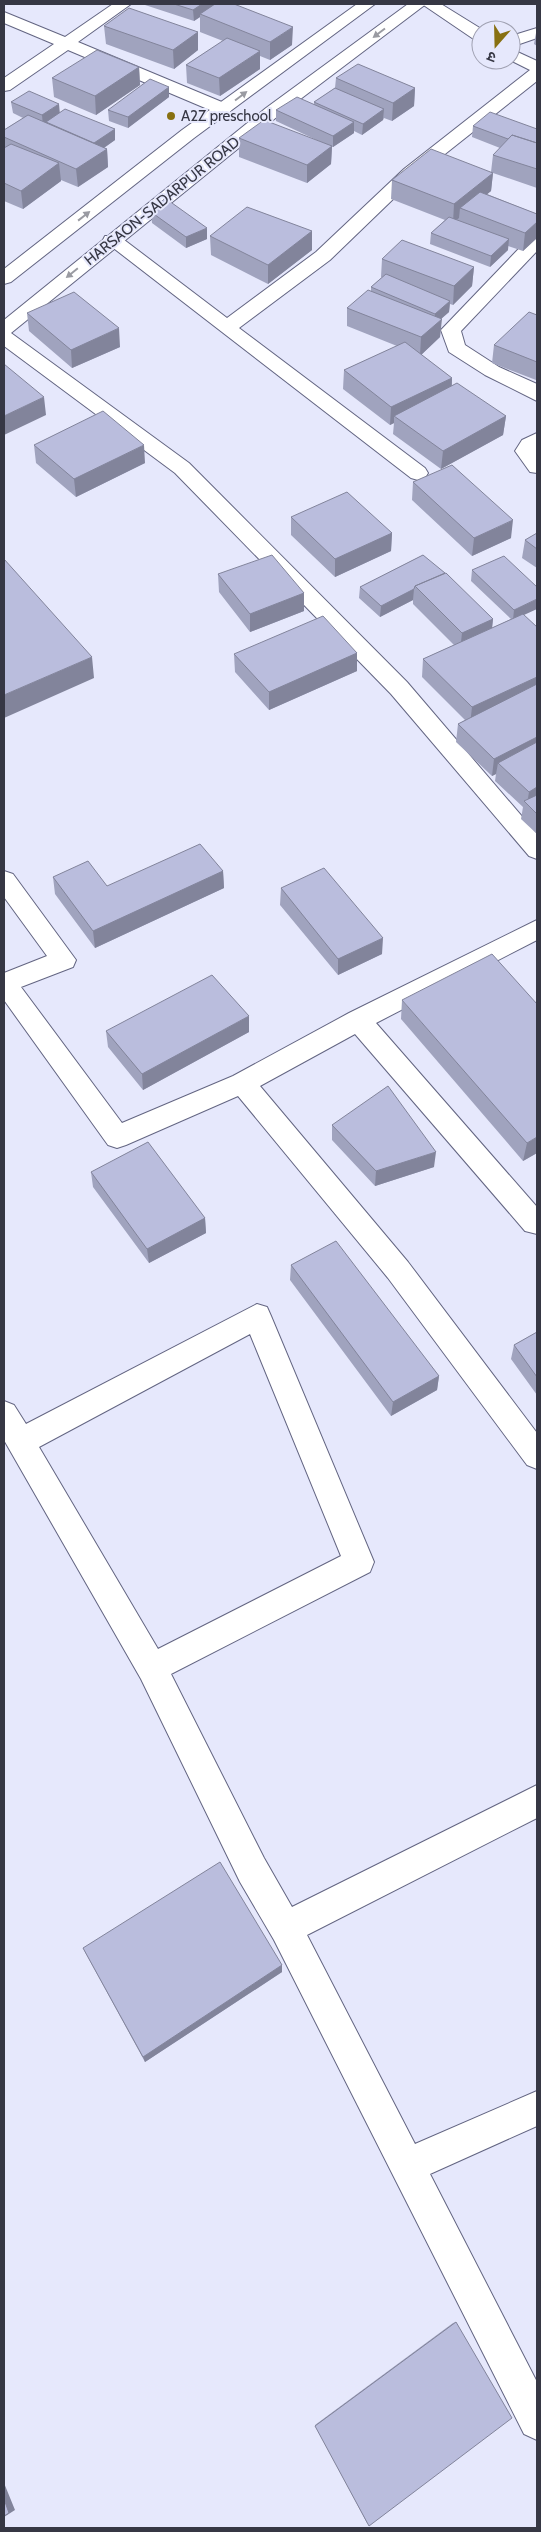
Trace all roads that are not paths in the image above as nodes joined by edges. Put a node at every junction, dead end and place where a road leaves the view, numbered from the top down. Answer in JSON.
{"nodes":[{"id":1,"x":124,"y":4,"type":"edge"},
{"id":2,"x":367,"y":4,"type":"edge"},
{"id":3,"x":418,"y":4,"type":"edge"},
{"id":4,"x":430,"y":4,"type":"edge"},
{"id":5,"x":4,"y":18,"type":"edge"},
{"id":6,"x":471,"y":30,"type":"edge"},
{"id":7,"x":537,"y":32,"type":"edge"},
{"id":8,"x":521,"y":38,"type":"edge"},
{"id":9,"x":66,"y":43,"type":"junction"},
{"id":10,"x":521,"y":59,"type":"edge"},
{"id":11,"x":537,"y":67,"type":"edge"},
{"id":12,"x":537,"y":74,"type":"edge"},
{"id":13,"x":4,"y":86,"type":"edge"},
{"id":14,"x":223,"y":109,"type":"junction"},
{"id":15,"x":112,"y":240,"type":"junction"},
{"id":16,"x":537,"y":241,"type":"edge"},
{"id":17,"x":4,"y":278,"type":"edge"},
{"id":18,"x":228,"y":327,"type":"junction"},
{"id":19,"x":4,"y":329,"type":"edge"},
{"id":20,"x":4,"y":337,"type":"edge"},
{"id":21,"x":537,"y":395,"type":"edge"},
{"id":22,"x":537,"y":439,"type":"edge"},
{"id":23,"x":537,"y":467,"type":"edge"},
{"id":24,"x":418,"y":473,"type":"dead end"},
{"id":25,"x":537,"y":850,"type":"edge"},
{"id":26,"x":4,"y":880,"type":"edge"},
{"id":27,"x":537,"y":929,"type":"edge"},
{"id":28,"x":4,"y":983,"type":"edge"},
{"id":29,"x":358,"y":1020,"type":"junction"},
{"id":30,"x":242,"y":1083,"type":"junction"},
{"id":31,"x":535,"y":1223,"type":"dead end"},
{"id":32,"x":4,"y":1414,"type":"edge"},
{"id":33,"x":20,"y":1442,"type":"junction"},
{"id":34,"x":537,"y":1456,"type":"edge"},
{"id":35,"x":152,"y":1668,"type":"junction"},
{"id":36,"x":537,"y":1801,"type":"edge"},
{"id":37,"x":286,"y":1928,"type":"junction"},
{"id":38,"x":537,"y":2108,"type":"edge"},
{"id":39,"x":407,"y":2166,"type":"junction"},
{"id":40,"x":537,"y":2422,"type":"edge"}],
"edges":[{"from":1,"to":9,"type":"street"},
{"from":14,"to":2,"type":"street","name":"HARSAON-SADARPUR ROAD","one_way":true},
{"from":3,"to":15,"type":"street","name":"HARSAON-SADARPUR ROAD","one_way":true},
{"from":4,"to":6,"type":"street"},
{"from":5,"to":9,"type":"street"},
{"from":7,"to":8,"type":"street"},
{"from":9,"to":13,"type":"street"},
{"from":9,"to":14,"type":"street"},
{"from":10,"to":11,"type":"street"},
{"from":12,"to":18,"type":"street"},
{"from":17,"to":14,"type":"street","name":"HARSAON-SADARPUR ROAD","one_way":true},
{"from":15,"to":18,"type":"street"},
{"from":15,"to":19,"type":"street","name":"HARSAON-SADARPUR ROAD","one_way":true},
{"from":16,"to":21,"type":"street"},
{"from":18,"to":24,"type":"street"},
{"from":20,"to":25,"type":"street"},
{"from":22,"to":23,"type":"street"},
{"from":26,"to":28,"type":"street"},
{"from":27,"to":29,"type":"street"},
{"from":28,"to":30,"type":"street"},
{"from":29,"to":30,"type":"street"},
{"from":29,"to":31,"type":"street"},
{"from":30,"to":34,"type":"street"},
{"from":32,"to":33,"type":"street"},
{"from":33,"to":35,"type":"street"},
{"from":33,"to":35,"type":"street"},
{"from":35,"to":37,"type":"street"},
{"from":36,"to":37,"type":"street"},
{"from":37,"to":39,"type":"street"},
{"from":38,"to":39,"type":"street"},
{"from":39,"to":40,"type":"street"}]}
